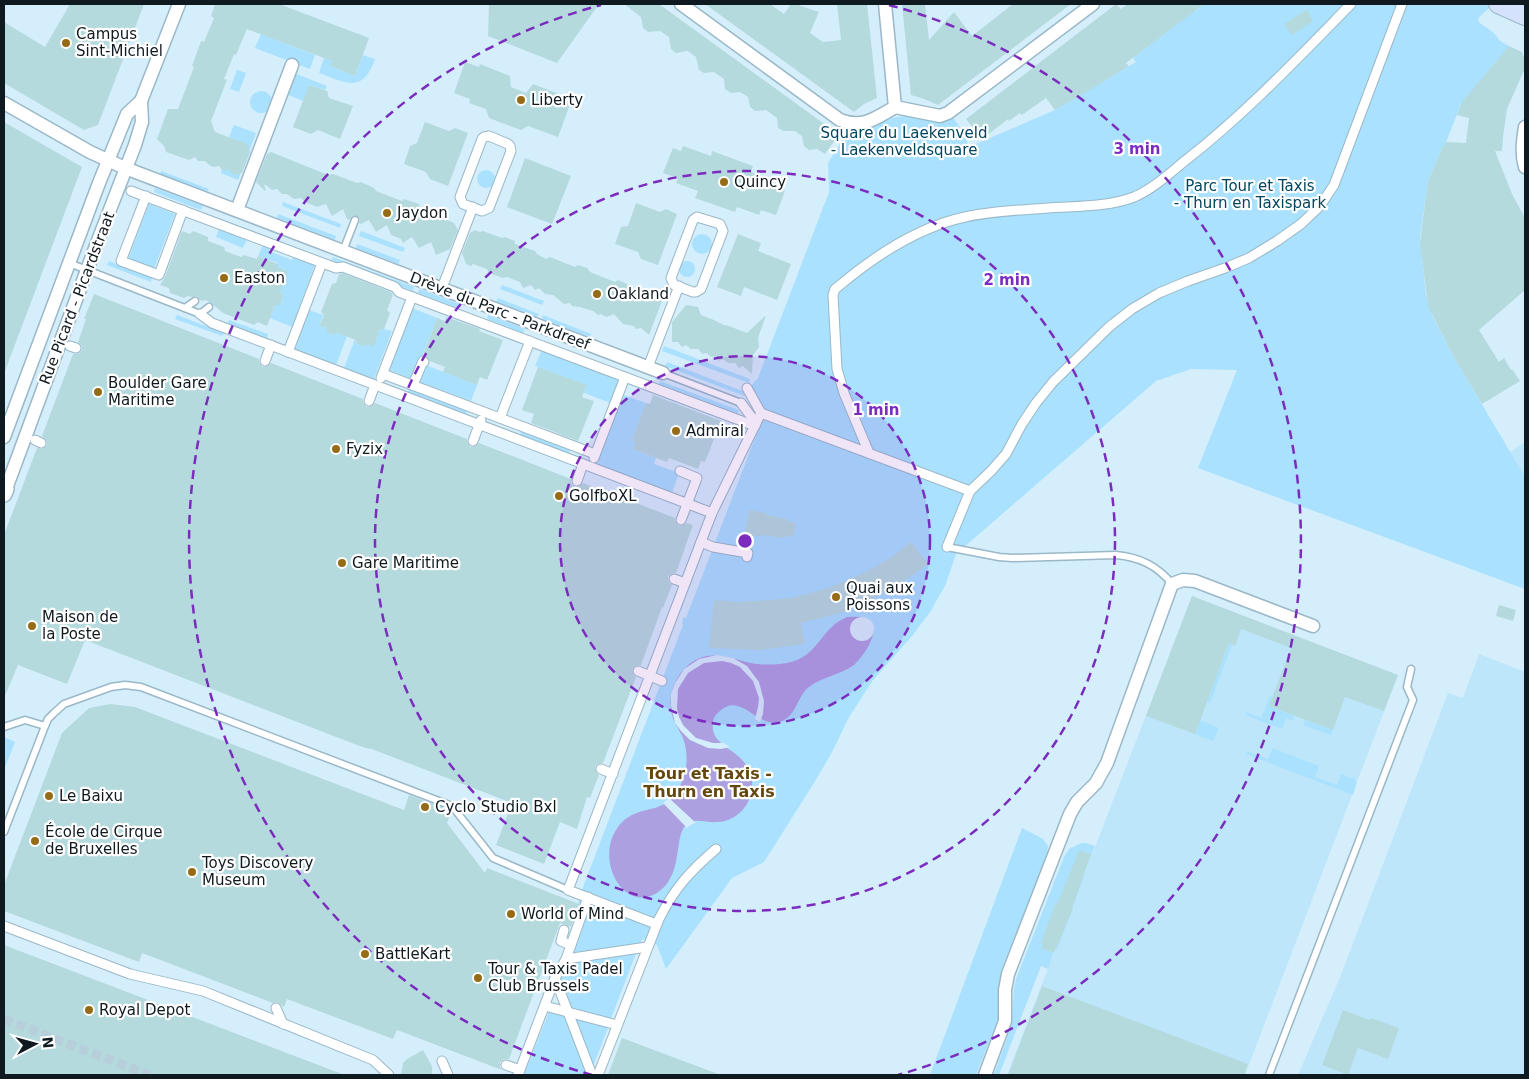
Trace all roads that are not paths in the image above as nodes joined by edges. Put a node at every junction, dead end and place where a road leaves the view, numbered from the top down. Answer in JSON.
{"nodes":[{"id":1,"x":179,"y":4,"type":"edge"},
{"id":2,"x":681,"y":4,"type":"edge"},
{"id":3,"x":885,"y":4,"type":"edge"},
{"id":4,"x":1093,"y":4,"type":"edge"},
{"id":5,"x":1351,"y":4,"type":"edge"},
{"id":6,"x":1402,"y":4,"type":"edge"},
{"id":7,"x":1498,"y":4,"type":"edge"},
{"id":8,"x":1525,"y":16,"type":"edge"},
{"id":9,"x":292,"y":65,"type":"dead end"},
{"id":10,"x":141,"y":101,"type":"junction"},
{"id":11,"x":4,"y":103,"type":"edge"},
{"id":12,"x":895,"y":107,"type":"junction"},
{"id":13,"x":1525,"y":127,"type":"edge"},
{"id":14,"x":108,"y":161,"type":"junction"},
{"id":15,"x":1525,"y":167,"type":"edge"},
{"id":16,"x":126,"y":168,"type":"junction"},
{"id":17,"x":131,"y":191,"type":"dead end"},
{"id":18,"x":146,"y":196,"type":"junction"},
{"id":19,"x":473,"y":208,"type":"junction"},
{"id":20,"x":183,"y":210,"type":"junction"},
{"id":21,"x":236,"y":210,"type":"junction"},
{"id":22,"x":355,"y":220,"type":"dead end"},
{"id":23,"x":343,"y":251,"type":"junction"},
{"id":24,"x":69,"y":263,"type":"junction"},
{"id":25,"x":322,"y":263,"type":"junction"},
{"id":26,"x":87,"y":270,"type":"junction"},
{"id":27,"x":679,"y":286,"type":"junction"},
{"id":28,"x":442,"y":288,"type":"junction"},
{"id":29,"x":412,"y":296,"type":"junction"},
{"id":30,"x":194,"y":301,"type":"dead end"},
{"id":31,"x":209,"y":307,"type":"dead end"},
{"id":32,"x":185,"y":308,"type":"junction"},
{"id":33,"x":200,"y":314,"type":"junction"},
{"id":34,"x":530,"y":341,"type":"junction"},
{"id":35,"x":271,"y":345,"type":"junction"},
{"id":36,"x":288,"y":352,"type":"junction"},
{"id":37,"x":265,"y":361,"type":"dead end"},
{"id":38,"x":424,"y":362,"type":"dead end"},
{"id":39,"x":648,"y":367,"type":"junction"},
{"id":40,"x":663,"y":372,"type":"joint"},
{"id":41,"x":382,"y":374,"type":"junction"},
{"id":42,"x":625,"y":377,"type":"junction"},
{"id":43,"x":377,"y":385,"type":"junction"},
{"id":44,"x":413,"y":385,"type":"junction"},
{"id":45,"x":747,"y":388,"type":"dead end"},
{"id":46,"x":369,"y":401,"type":"dead end"},
{"id":47,"x":741,"y":404,"type":"joint"},
{"id":48,"x":484,"y":412,"type":"junction"},
{"id":49,"x":761,"y":413,"type":"junction"},
{"id":50,"x":500,"y":418,"type":"junction"},
{"id":51,"x":479,"y":424,"type":"junction"},
{"id":52,"x":755,"y":424,"type":"junction"},
{"id":53,"x":4,"y":437,"type":"edge"},
{"id":54,"x":473,"y":441,"type":"dead end"},
{"id":55,"x":869,"y":453,"type":"junction"},
{"id":56,"x":595,"y":454,"type":"junction"},
{"id":57,"x":587,"y":465,"type":"junction"},
{"id":58,"x":680,"y":471,"type":"dead end"},
{"id":59,"x":577,"y":481,"type":"dead end"},
{"id":60,"x":4,"y":491,"type":"edge"},
{"id":61,"x":970,"y":491,"type":"junction"},
{"id":62,"x":687,"y":503,"type":"junction"},
{"id":63,"x":712,"y":513,"type":"junction"},
{"id":64,"x":681,"y":520,"type":"dead end"},
{"id":65,"x":701,"y":542,"type":"junction"},
{"id":66,"x":947,"y":546,"type":"joint"},
{"id":67,"x":747,"y":557,"type":"dead end"},
{"id":68,"x":674,"y":579,"type":"dead end"},
{"id":69,"x":685,"y":583,"type":"junction"},
{"id":70,"x":1172,"y":584,"type":"junction"},
{"id":71,"x":1313,"y":626,"type":"dead end"},
{"id":72,"x":1411,"y":670,"type":"dead end"},
{"id":73,"x":638,"y":672,"type":"dead end"},
{"id":74,"x":650,"y":676,"type":"junction"},
{"id":75,"x":662,"y":681,"type":"dead end"},
{"id":76,"x":45,"y":726,"type":"junction"},
{"id":77,"x":4,"y":727,"type":"edge"},
{"id":78,"x":601,"y":769,"type":"dead end"},
{"id":79,"x":613,"y":774,"type":"junction"},
{"id":80,"x":4,"y":832,"type":"edge"},
{"id":81,"x":716,"y":849,"type":"dead end"},
{"id":82,"x":568,"y":890,"type":"junction"},
{"id":83,"x":588,"y":897,"type":"junction"},
{"id":84,"x":656,"y":924,"type":"junction"},
{"id":85,"x":4,"y":926,"type":"edge"},
{"id":86,"x":564,"y":930,"type":"dead end"},
{"id":87,"x":571,"y":945,"type":"junction"},
{"id":88,"x":648,"y":947,"type":"junction"},
{"id":89,"x":566,"y":959,"type":"junction"},
{"id":90,"x":556,"y":978,"type":"junction"},
{"id":91,"x":545,"y":1006,"type":"junction"},
{"id":92,"x":276,"y":1008,"type":"dead end"},
{"id":93,"x":568,"y":1012,"type":"junction"},
{"id":94,"x":284,"y":1024,"type":"junction"},
{"id":95,"x":617,"y":1025,"type":"junction"},
{"id":96,"x":442,"y":1061,"type":"dead end"},
{"id":97,"x":506,"y":1065,"type":"dead end"},
{"id":98,"x":519,"y":1073,"type":"edge"},
{"id":99,"x":389,"y":1075,"type":"edge"},
{"id":100,"x":448,"y":1075,"type":"edge"},
{"id":101,"x":592,"y":1075,"type":"edge"},
{"id":102,"x":598,"y":1075,"type":"edge"},
{"id":103,"x":985,"y":1075,"type":"edge"},
{"id":104,"x":1269,"y":1075,"type":"edge"}],
"edges":[{"from":1,"to":10,"type":"street","name":"Rue Picard - Picardstraat"},
{"from":2,"to":12,"type":"street"},
{"from":3,"to":12,"type":"street"},
{"from":4,"to":12,"type":"street"},
{"from":5,"to":55,"type":"street"},
{"from":6,"to":61,"type":"street"},
{"from":7,"to":8,"type":"main road"},
{"from":9,"to":21,"type":"street"},
{"from":10,"to":14,"type":"street","name":"Rue Picard - Picardstraat"},
{"from":10,"to":16,"type":"street","name":"Rue Picard - Picardstraat"},
{"from":11,"to":14,"type":"street","name":"Drève du Parc - Parkdreef"},
{"from":13,"to":15,"type":"street"},
{"from":14,"to":16,"type":"street","name":"Drève du Parc - Parkdreef"},
{"from":14,"to":24,"type":"street","name":"Rue Picard - Picardstraat"},
{"from":16,"to":21,"type":"street","name":"Drève du Parc - Parkdreef"},
{"from":16,"to":26,"type":"street","name":"Rue Picard - Picardstraat"},
{"from":17,"to":18,"type":"street"},
{"from":18,"to":20,"type":"street"},
{"from":18,"to":20,"type":"street"},
{"from":19,"to":19,"type":"street"},
{"from":19,"to":28,"type":"street"},
{"from":20,"to":25,"type":"street"},
{"from":21,"to":23,"type":"street","name":"Drève du Parc - Parkdreef"},
{"from":22,"to":23,"type":"lane"},
{"from":23,"to":28,"type":"street","name":"Drève du Parc - Parkdreef"},
{"from":24,"to":26,"type":"lane"},
{"from":24,"to":53,"type":"street","name":"Rue Picard - Picardstraat"},
{"from":25,"to":29,"type":"street"},
{"from":25,"to":36,"type":"street"},
{"from":26,"to":32,"type":"lane"},
{"from":26,"to":60,"type":"street","name":"Rue Picard - Picardstraat"},
{"from":27,"to":27,"type":"street"},
{"from":27,"to":39,"type":"street"},
{"from":28,"to":39,"type":"street","name":"Drève du Parc - Parkdreef"},
{"from":29,"to":34,"type":"street"},
{"from":29,"to":41,"type":"street"},
{"from":30,"to":32,"type":"lane"},
{"from":31,"to":33,"type":"lane"},
{"from":32,"to":33,"type":"lane"},
{"from":33,"to":35,"type":"street"},
{"from":34,"to":42,"type":"street"},
{"from":34,"to":50,"type":"street"},
{"from":35,"to":36,"type":"street"},
{"from":35,"to":37,"type":"street"},
{"from":36,"to":43,"type":"street"},
{"from":38,"to":44,"type":"street"},
{"from":39,"to":40,"type":"street","name":"Drève du Parc - Parkdreef"},
{"from":40,"to":47,"type":"lane","name":"Drève du Parc - Parkdreef"},
{"from":41,"to":43,"type":"street"},
{"from":41,"to":44,"type":"street"},
{"from":42,"to":52,"type":"street"},
{"from":42,"to":56,"type":"street"},
{"from":43,"to":46,"type":"street"},
{"from":43,"to":51,"type":"street"},
{"from":44,"to":48,"type":"street"},
{"from":45,"to":49,"type":"street"},
{"from":47,"to":52,"type":"street","name":"Drève du Parc - Parkdreef"},
{"from":48,"to":50,"type":"street"},
{"from":48,"to":51,"type":"street"},
{"from":49,"to":52,"type":"street"},
{"from":49,"to":55,"type":"street"},
{"from":50,"to":56,"type":"street"},
{"from":51,"to":54,"type":"street"},
{"from":51,"to":57,"type":"street"},
{"from":52,"to":63,"type":"street"},
{"from":55,"to":61,"type":"street"},
{"from":56,"to":57,"type":"street"},
{"from":57,"to":59,"type":"street"},
{"from":57,"to":62,"type":"street"},
{"from":58,"to":62,"type":"street"},
{"from":61,"to":66,"type":"street"},
{"from":62,"to":63,"type":"street"},
{"from":62,"to":64,"type":"street"},
{"from":63,"to":65,"type":"street"},
{"from":65,"to":67,"type":"street"},
{"from":65,"to":69,"type":"street"},
{"from":66,"to":70,"type":"lane"},
{"from":68,"to":69,"type":"street"},
{"from":69,"to":74,"type":"street"},
{"from":70,"to":71,"type":"street"},
{"from":70,"to":103,"type":"street"},
{"from":72,"to":104,"type":"lane"},
{"from":73,"to":74,"type":"street"},
{"from":74,"to":75,"type":"street"},
{"from":74,"to":79,"type":"street"},
{"from":76,"to":77,"type":"lane"},
{"from":76,"to":80,"type":"lane"},
{"from":76,"to":82,"type":"lane"},
{"from":78,"to":79,"type":"street"},
{"from":79,"to":82,"type":"street"},
{"from":81,"to":84,"type":"street"},
{"from":82,"to":83,"type":"street"},
{"from":83,"to":84,"type":"street"},
{"from":83,"to":87,"type":"street"},
{"from":84,"to":88,"type":"street"},
{"from":85,"to":94,"type":"street"},
{"from":86,"to":87,"type":"street"},
{"from":87,"to":89,"type":"street"},
{"from":88,"to":89,"type":"street"},
{"from":88,"to":95,"type":"street"},
{"from":89,"to":90,"type":"street"},
{"from":90,"to":91,"type":"street"},
{"from":90,"to":93,"type":"street"},
{"from":91,"to":93,"type":"street"},
{"from":91,"to":98,"type":"street"},
{"from":92,"to":94,"type":"street"},
{"from":93,"to":95,"type":"street"},
{"from":93,"to":101,"type":"street"},
{"from":94,"to":99,"type":"street"},
{"from":95,"to":102,"type":"street"},
{"from":96,"to":100,"type":"street"},
{"from":97,"to":98,"type":"street"}]}
